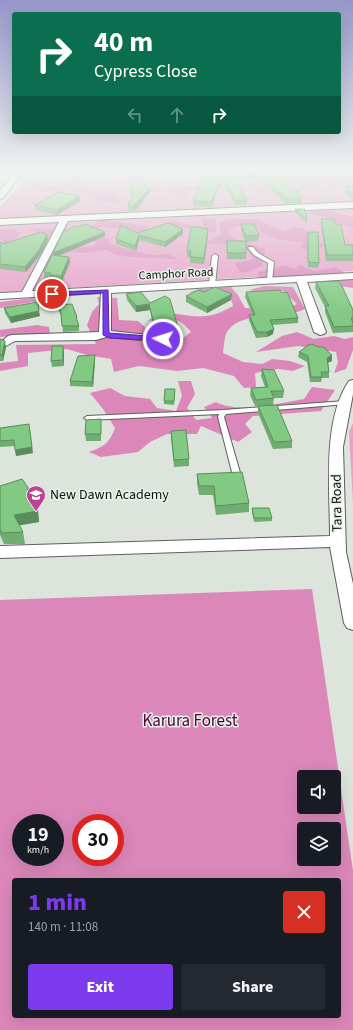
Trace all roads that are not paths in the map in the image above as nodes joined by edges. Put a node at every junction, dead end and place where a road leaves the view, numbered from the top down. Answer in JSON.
{"nodes":[{"id":1,"x":42,"y":220,"type":"edge"},
{"id":2,"x":64,"y":220,"type":"edge"},
{"id":3,"x":0,"y":222,"type":"edge"},
{"id":4,"x":251,"y":248,"type":"dead end"},
{"id":5,"x":215,"y":256,"type":"dead end"},
{"id":6,"x":353,"y":276,"type":"edge"},
{"id":7,"x":301,"y":279,"type":"junction"},
{"id":8,"x":270,"y":281,"type":"junction"},
{"id":9,"x":212,"y":284,"type":"junction"},
{"id":10,"x":106,"y":291,"type":"junction"},
{"id":11,"x":24,"y":295,"type":"junction"},
{"id":12,"x":0,"y":296,"type":"edge"},
{"id":13,"x":320,"y":332,"type":"dead end"},
{"id":14,"x":105,"y":334,"type":"junction"},
{"id":15,"x":163,"y":339,"type":"dead end"},
{"id":16,"x":6,"y":343,"type":"edge"},
{"id":17,"x":353,"y":384,"type":"edge"},
{"id":18,"x":345,"y":403,"type":"junction"},
{"id":19,"x":224,"y":412,"type":"junction"},
{"id":20,"x":87,"y":418,"type":"edge"},
{"id":21,"x":237,"y":476,"type":"edge"},
{"id":22,"x":338,"y":540,"type":"junction"},
{"id":23,"x":0,"y":552,"type":"edge"},
{"id":24,"x":353,"y":623,"type":"edge"}],
"edges":[{"from":1,"to":3,"type":"street"},
{"from":2,"to":11,"type":"street"},
{"from":4,"to":8,"type":"lane"},
{"from":5,"to":9,"type":"lane"},
{"from":6,"to":7,"type":"street","name":"Camphor Road"},
{"from":7,"to":8,"type":"street","name":"Camphor Road"},
{"from":7,"to":13,"type":"street"},
{"from":8,"to":9,"type":"street","name":"Camphor Road"},
{"from":9,"to":10,"type":"street","name":"Camphor Road"},
{"from":10,"to":11,"type":"street","name":"Camphor Road"},
{"from":10,"to":14,"type":"street"},
{"from":11,"to":12,"type":"street","name":"Camphor Road"},
{"from":14,"to":15,"type":"street"},
{"from":14,"to":16,"type":"street"},
{"from":17,"to":18,"type":"street","name":"Tara Road"},
{"from":18,"to":19,"type":"lane"},
{"from":18,"to":22,"type":"street","name":"Tara Road"},
{"from":19,"to":20,"type":"lane"},
{"from":19,"to":21,"type":"lane"},
{"from":22,"to":23,"type":"street"},
{"from":22,"to":24,"type":"street","name":"Tara Road"}]}
